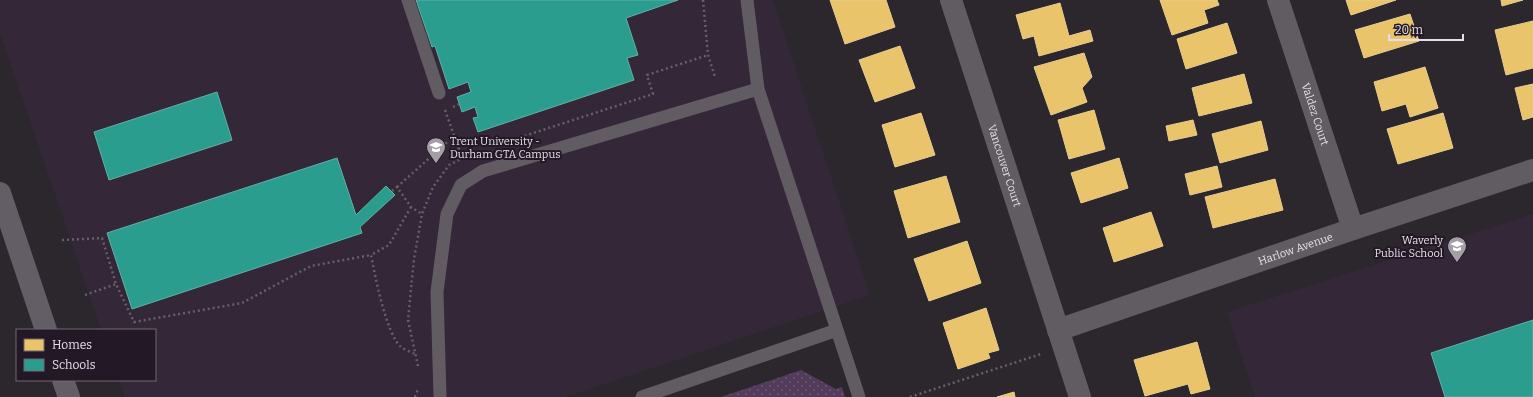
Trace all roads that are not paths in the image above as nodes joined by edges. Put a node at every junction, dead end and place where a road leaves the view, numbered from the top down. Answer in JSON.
{"nodes":[{"id":1,"x":408,"y":0,"type":"edge"},
{"id":2,"x":747,"y":0,"type":"edge"},
{"id":3,"x":951,"y":0,"type":"edge"},
{"id":4,"x":1278,"y":0,"type":"edge"},
{"id":5,"x":758,"y":89,"type":"junction"},
{"id":6,"x":439,"y":93,"type":"road end"},
{"id":7,"x":1533,"y":170,"type":"edge"},
{"id":8,"x":0,"y":193,"type":"edge"},
{"id":9,"x":1352,"y":229,"type":"junction"},
{"id":10,"x":46,"y":329,"type":"edge"},
{"id":11,"x":837,"y":330,"type":"junction"},
{"id":12,"x":1061,"y":338,"type":"junction"},
{"id":13,"x":63,"y":381,"type":"edge"},
{"id":14,"x":69,"y":397,"type":"edge"},
{"id":15,"x":440,"y":397,"type":"edge"},
{"id":16,"x":642,"y":397,"type":"edge"},
{"id":17,"x":859,"y":397,"type":"edge"},
{"id":18,"x":1080,"y":397,"type":"edge"}],
"edges":[{"from":1,"to":6,"type":"lane"},
{"from":2,"to":5,"type":"lane"},
{"from":3,"to":12,"type":"street","name":"Vancouver Court"},
{"from":4,"to":9,"type":"street","name":"Valdez Court"},
{"from":5,"to":11,"type":"lane"},
{"from":5,"to":15,"type":"lane"},
{"from":7,"to":9,"type":"street","name":"Harlow Avenue"},
{"from":8,"to":10,"type":"main road"},
{"from":9,"to":12,"type":"street","name":"Harlow Avenue"},
{"from":11,"to":16,"type":"lane"},
{"from":11,"to":17,"type":"lane"},
{"from":12,"to":18,"type":"street","name":"Vancouver Court"},
{"from":13,"to":14,"type":"main road"}]}
